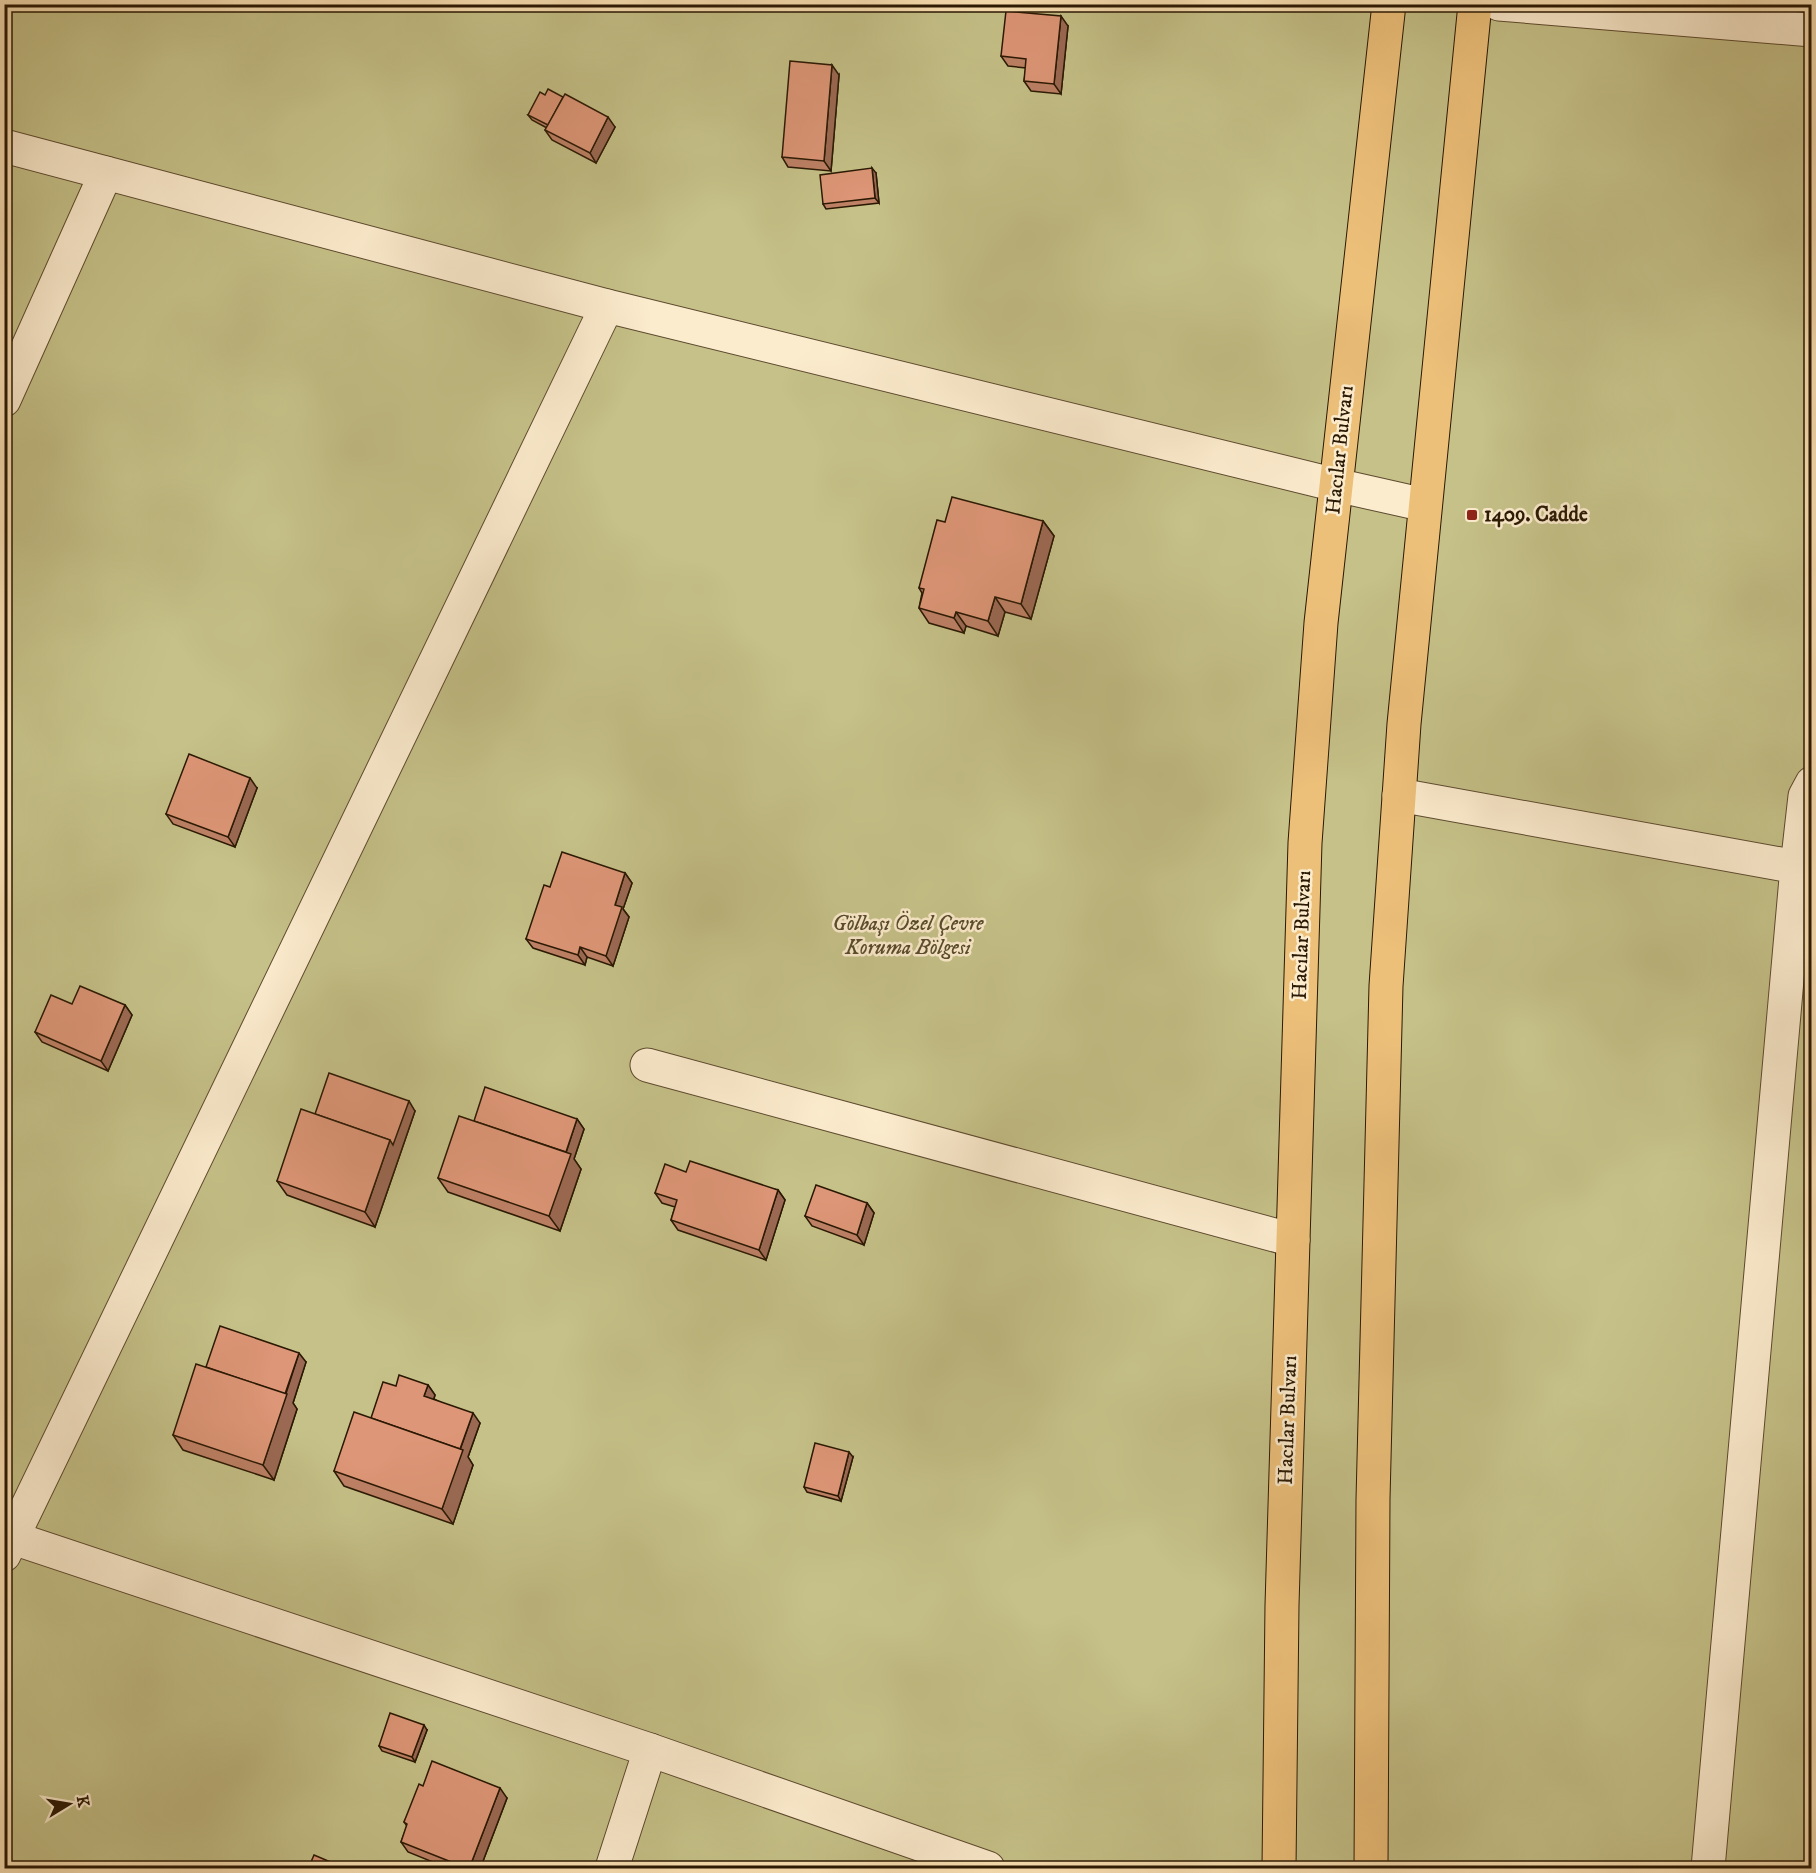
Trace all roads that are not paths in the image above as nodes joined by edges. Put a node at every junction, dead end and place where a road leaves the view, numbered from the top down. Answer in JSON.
{"nodes":[{"id":1,"x":1389,"y":4,"type":"edge"},
{"id":2,"x":1475,"y":4,"type":"edge"},
{"id":3,"x":1499,"y":4,"type":"edge"},
{"id":4,"x":1812,"y":30,"type":"edge"},
{"id":5,"x":4,"y":146,"type":"edge"},
{"id":6,"x":106,"y":173,"type":"junction"},
{"id":7,"x":607,"y":306,"type":"junction"},
{"id":8,"x":4,"y":400,"type":"edge"},
{"id":9,"x":1336,"y":485,"type":"junction"},
{"id":10,"x":1425,"y":505,"type":"junction"},
{"id":11,"x":1812,"y":783,"type":"edge"},
{"id":12,"x":1399,"y":795,"type":"junction"},
{"id":13,"x":1797,"y":867,"type":"junction"},
{"id":14,"x":647,"y":1065,"type":"dead end"},
{"id":15,"x":1293,"y":1240,"type":"junction"},
{"id":16,"x":7,"y":1542,"type":"edge"},
{"id":17,"x":650,"y":1750,"type":"junction"},
{"id":18,"x":612,"y":1869,"type":"edge"},
{"id":19,"x":988,"y":1869,"type":"edge"},
{"id":20,"x":1279,"y":1869,"type":"edge"},
{"id":21,"x":1371,"y":1869,"type":"edge"},
{"id":22,"x":1708,"y":1869,"type":"edge"}],
"edges":[{"from":1,"to":9,"type":"main road","name":"Hacılar Bulvarı"},
{"from":2,"to":10,"type":"main road"},
{"from":3,"to":4,"type":"street"},
{"from":5,"to":6,"type":"street"},
{"from":6,"to":7,"type":"street"},
{"from":6,"to":8,"type":"street"},
{"from":7,"to":9,"type":"street"},
{"from":7,"to":16,"type":"street"},
{"from":9,"to":10,"type":"street"},
{"from":9,"to":15,"type":"main road","name":"Hacılar Bulvarı"},
{"from":10,"to":12,"type":"main road"},
{"from":11,"to":13,"type":"street"},
{"from":12,"to":13,"type":"street"},
{"from":12,"to":21,"type":"main road"},
{"from":13,"to":22,"type":"street"},
{"from":14,"to":15,"type":"street"},
{"from":15,"to":20,"type":"main road","name":"Hacılar Bulvarı"},
{"from":16,"to":17,"type":"street"},
{"from":17,"to":18,"type":"street"},
{"from":17,"to":19,"type":"street"}]}
